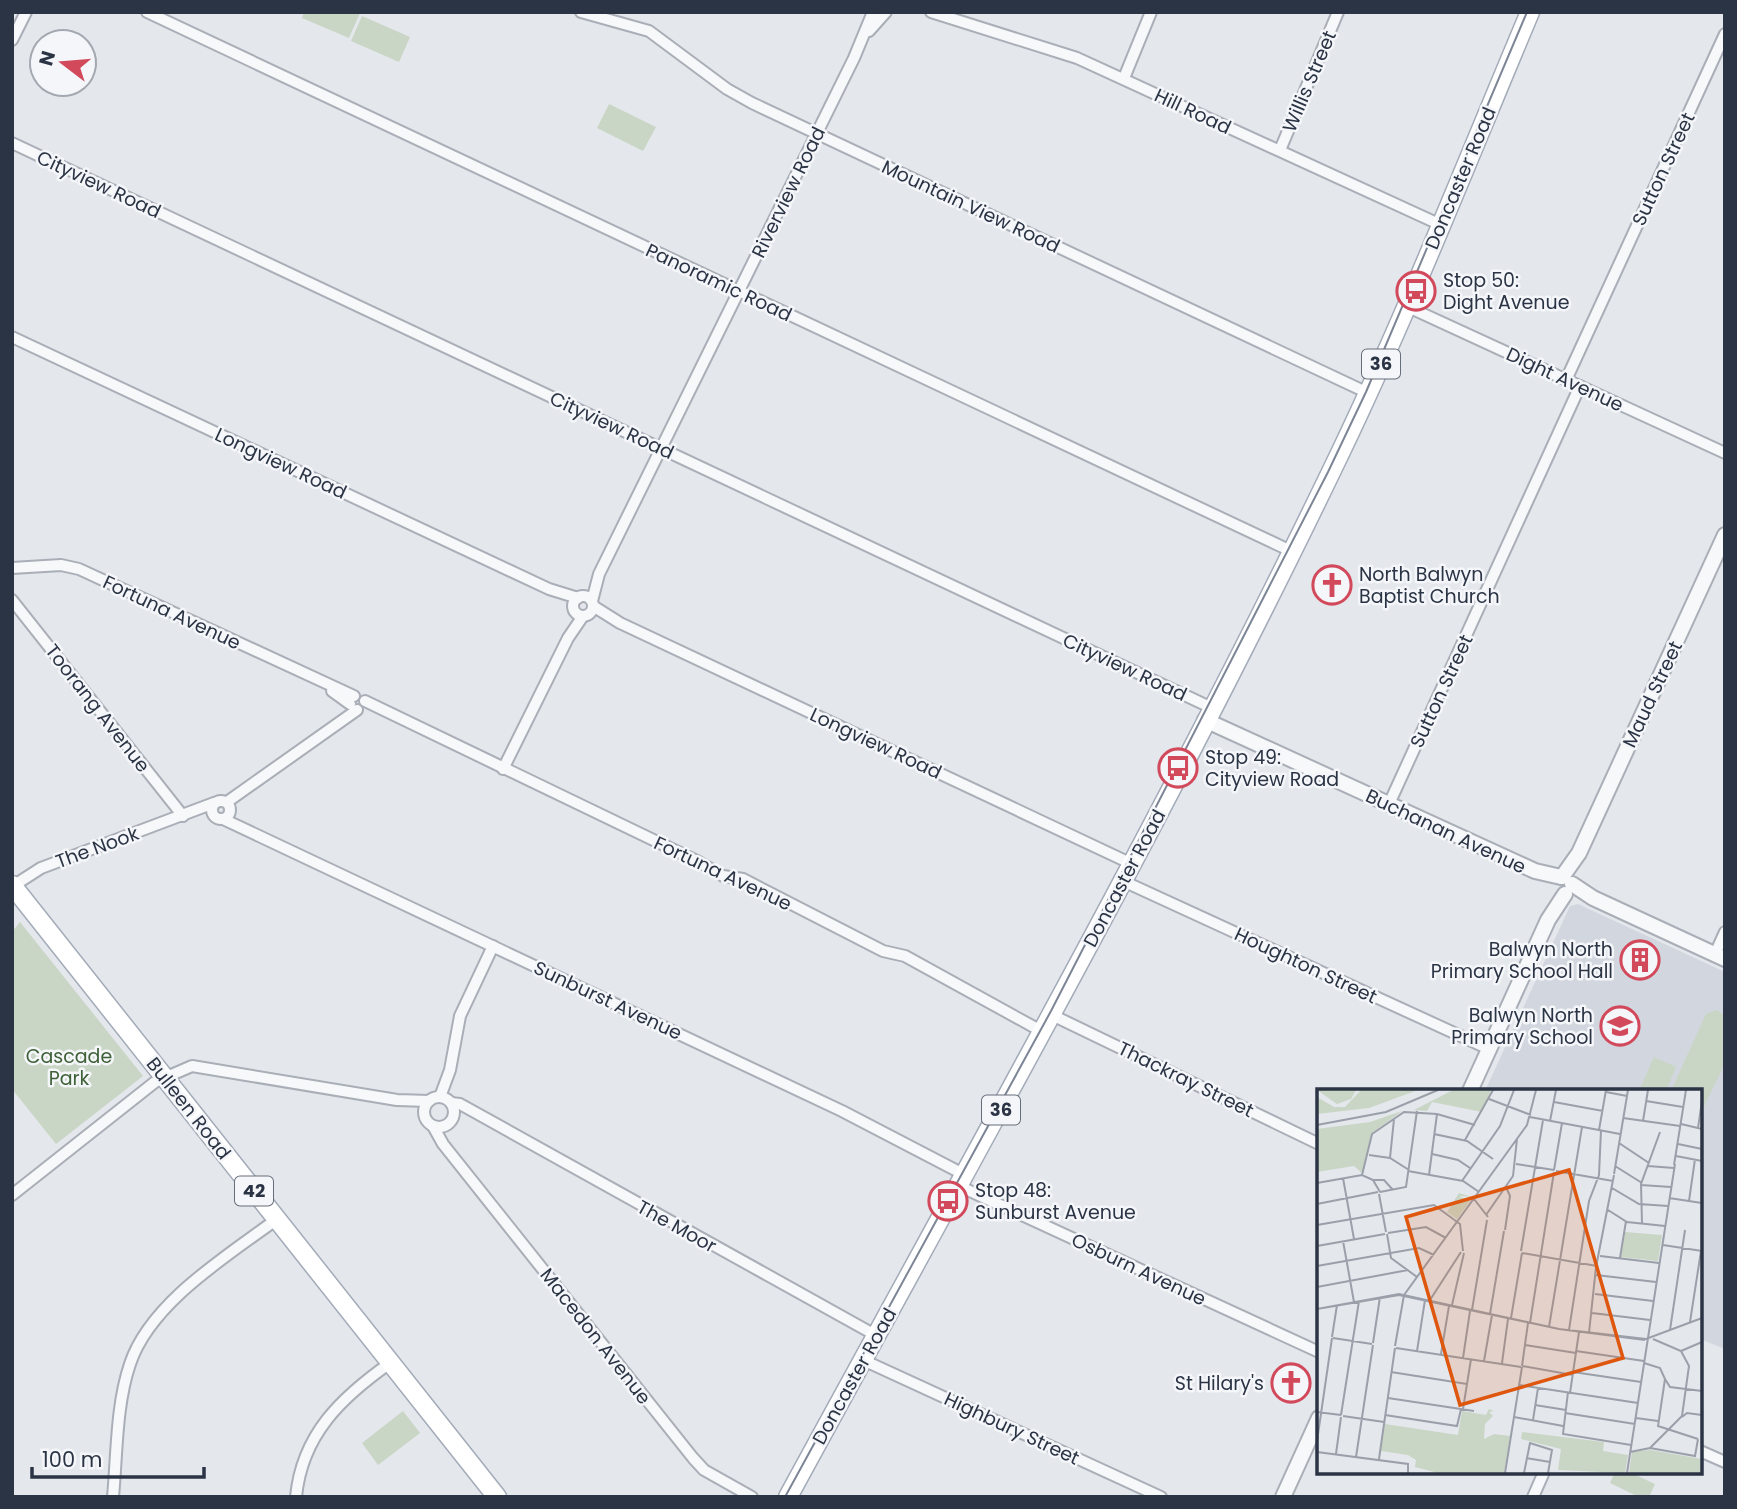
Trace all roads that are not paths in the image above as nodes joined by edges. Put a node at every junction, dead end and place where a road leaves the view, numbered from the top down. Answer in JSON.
{"nodes":[{"id":1,"x":26,"y":12,"type":"edge"},
{"id":2,"x":147,"y":12,"type":"edge"},
{"id":3,"x":581,"y":12,"type":"edge"},
{"id":4,"x":873,"y":12,"type":"edge"},
{"id":5,"x":886,"y":12,"type":"edge"},
{"id":6,"x":1152,"y":12,"type":"edge"},
{"id":7,"x":1338,"y":12,"type":"edge"},
{"id":8,"x":1530,"y":12,"type":"edge"},
{"id":9,"x":935,"y":13,"type":"edge"},
{"id":10,"x":963,"y":17,"type":"edge"},
{"id":11,"x":1725,"y":34,"type":"edge"},
{"id":12,"x":864,"y":36,"type":"junction"},
{"id":13,"x":12,"y":40,"type":"edge"},
{"id":14,"x":1124,"y":78,"type":"junction"},
{"id":15,"x":817,"y":133,"type":"junction"},
{"id":16,"x":12,"y":143,"type":"edge"},
{"id":17,"x":1280,"y":150,"type":"junction"},
{"id":18,"x":1441,"y":225,"type":"junction"},
{"id":19,"x":739,"y":291,"type":"junction"},
{"id":20,"x":1406,"y":306,"type":"junction"},
{"id":21,"x":12,"y":337,"type":"edge"},
{"id":22,"x":1566,"y":380,"type":"junction"},
{"id":23,"x":1580,"y":386,"type":"junction"},
{"id":24,"x":1368,"y":393,"type":"junction"},
{"id":25,"x":661,"y":448,"type":"junction"},
{"id":26,"x":1725,"y":453,"type":"edge"},
{"id":27,"x":1725,"y":535,"type":"edge"},
{"id":28,"x":1291,"y":551,"type":"junction"},
{"id":29,"x":12,"y":568,"type":"edge"},
{"id":30,"x":12,"y":600,"type":"edge"},
{"id":31,"x":583,"y":606,"type":"junction"},
{"id":32,"x":357,"y":704,"type":"junction"},
{"id":33,"x":1209,"y":714,"type":"junction"},
{"id":34,"x":503,"y":769,"type":"junction"},
{"id":35,"x":1389,"y":804,"type":"junction"},
{"id":36,"x":225,"y":811,"type":"junction"},
{"id":37,"x":183,"y":816,"type":"junction"},
{"id":38,"x":1132,"y":864,"type":"junction"},
{"id":39,"x":1123,"y":881,"type":"junction"},
{"id":40,"x":13,"y":885,"type":"edge"},
{"id":41,"x":1564,"y":885,"type":"junction"},
{"id":42,"x":1725,"y":932,"type":"edge"},
{"id":43,"x":493,"y":946,"type":"junction"},
{"id":44,"x":1720,"y":957,"type":"edge"},
{"id":45,"x":1052,"y":1015,"type":"junction"},
{"id":46,"x":1043,"y":1032,"type":"junction"},
{"id":47,"x":1489,"y":1049,"type":"junction"},
{"id":48,"x":166,"y":1078,"type":"junction"},
{"id":49,"x":1471,"y":1089,"type":"edge"},
{"id":50,"x":397,"y":1100,"type":"junction"},
{"id":51,"x":445,"y":1103,"type":"junction"},
{"id":52,"x":425,"y":1117,"type":"junction"},
{"id":53,"x":439,"y":1126,"type":"junction"},
{"id":54,"x":1317,"y":1143,"type":"edge"},
{"id":55,"x":962,"y":1181,"type":"junction"},
{"id":56,"x":12,"y":1195,"type":"edge"},
{"id":57,"x":277,"y":1219,"type":"junction"},
{"id":58,"x":877,"y":1336,"type":"junction"},
{"id":59,"x":1317,"y":1351,"type":"edge"},
{"id":60,"x":863,"y":1360,"type":"junction"},
{"id":61,"x":390,"y":1363,"type":"junction"},
{"id":62,"x":1317,"y":1422,"type":"edge"},
{"id":63,"x":1702,"y":1452,"type":"edge"},
{"id":64,"x":1725,"y":1462,"type":"edge"},
{"id":65,"x":1543,"y":1474,"type":"edge"},
{"id":66,"x":113,"y":1497,"type":"edge"},
{"id":67,"x":296,"y":1497,"type":"edge"},
{"id":68,"x":497,"y":1497,"type":"edge"},
{"id":69,"x":752,"y":1497,"type":"edge"},
{"id":70,"x":788,"y":1497,"type":"edge"},
{"id":71,"x":1161,"y":1497,"type":"edge"},
{"id":72,"x":1283,"y":1497,"type":"edge"},
{"id":73,"x":1532,"y":1497,"type":"edge"}],
"edges":[{"from":1,"to":13,"type":"street"},
{"from":2,"to":19,"type":"street","name":"Panoramic Road"},
{"from":3,"to":15,"type":"street","name":"Mountain View Road"},
{"from":4,"to":12,"type":"street","name":"Riverview Road"},
{"from":5,"to":12,"type":"street","name":"Riverview Road"},
{"from":6,"to":14,"type":"street"},
{"from":7,"to":17,"type":"street","name":"Willis Street"},
{"from":8,"to":18,"type":"main road","name":"Doncaster Road","number":"36"},
{"from":9,"to":10,"type":"street","name":"Hill Road"},
{"from":10,"to":14,"type":"street","name":"Hill Road"},
{"from":11,"to":22,"type":"street","name":"Sutton Street"},
{"from":12,"to":15,"type":"street","name":"Riverview Road"},
{"from":14,"to":17,"type":"street","name":"Hill Road"},
{"from":15,"to":19,"type":"street","name":"Riverview Road"},
{"from":15,"to":24,"type":"street","name":"Mountain View Road"},
{"from":16,"to":25,"type":"street","name":"Cityview Road"},
{"from":17,"to":18,"type":"street","name":"Hill Road"},
{"from":18,"to":20,"type":"main road","name":"Doncaster Road","number":"36"},
{"from":19,"to":25,"type":"street","name":"Riverview Road"},
{"from":19,"to":28,"type":"street","name":"Panoramic Road"},
{"from":20,"to":22,"type":"street","name":"Dight Avenue"},
{"from":20,"to":24,"type":"main road","name":"Doncaster Road","number":"36"},
{"from":21,"to":31,"type":"street","name":"Longview Road"},
{"from":22,"to":23,"type":"street","name":"Dight Avenue"},
{"from":23,"to":26,"type":"street","name":"Dight Avenue"},
{"from":23,"to":35,"type":"street","name":"Sutton Street"},
{"from":24,"to":28,"type":"main road","name":"Doncaster Road","number":"36"},
{"from":25,"to":31,"type":"street","name":"Riverview Road"},
{"from":25,"to":33,"type":"street","name":"Cityview Road"},
{"from":27,"to":41,"type":"street","name":"Maud Street"},
{"from":28,"to":33,"type":"main road","name":"Doncaster Road","number":"36"},
{"from":29,"to":32,"type":"street","name":"Fortuna Avenue"},
{"from":30,"to":37,"type":"street","name":"Toorang Avenue"},
{"from":31,"to":34,"type":"street","name":"Riverview Road"},
{"from":31,"to":38,"type":"street","name":"Longview Road"},
{"from":32,"to":34,"type":"street","name":"Fortuna Avenue"},
{"from":32,"to":36,"type":"street","name":"The Nook"},
{"from":33,"to":35,"type":"street","name":"Buchanan Avenue"},
{"from":33,"to":38,"type":"main road","name":"Doncaster Road","number":"36"},
{"from":34,"to":46,"type":"street","name":"Fortuna Avenue"},
{"from":35,"to":41,"type":"street","name":"Buchanan Avenue"},
{"from":36,"to":37,"type":"street","name":"The Nook"},
{"from":36,"to":37,"type":"street","name":"The Nook"},
{"from":36,"to":43,"type":"street","name":"Sunburst Avenue"},
{"from":37,"to":40,"type":"street","name":"The Nook"},
{"from":38,"to":39,"type":"main road","name":"Doncaster Road","number":"36"},
{"from":39,"to":45,"type":"main road","name":"Doncaster Road","number":"36"},
{"from":39,"to":47,"type":"street","name":"Houghton Street"},
{"from":40,"to":48,"type":"main road","name":"Bulleen Road","number":"42"},
{"from":41,"to":44,"type":"street","name":"Buchanan Avenue"},
{"from":41,"to":47,"type":"street","name":"Maud Street"},
{"from":42,"to":44,"type":"street"},
{"from":43,"to":51,"type":"street"},
{"from":43,"to":55,"type":"street","name":"Sunburst Avenue"},
{"from":45,"to":46,"type":"main road","name":"Doncaster Road","number":"36"},
{"from":45,"to":54,"type":"street","name":"Thackray Street"},
{"from":46,"to":55,"type":"main road","name":"Doncaster Road","number":"36"},
{"from":47,"to":49,"type":"street","name":"Maud Street"},
{"from":48,"to":50,"type":"street"},
{"from":48,"to":56,"type":"street"},
{"from":48,"to":57,"type":"main road","name":"Bulleen Road","number":"42"},
{"from":50,"to":51,"type":"street"},
{"from":50,"to":52,"type":"street"},
{"from":51,"to":52,"type":"street"},
{"from":51,"to":53,"type":"street"},
{"from":51,"to":58,"type":"street","name":"The Moor"},
{"from":52,"to":53,"type":"street","name":"Macedon Avenue"},
{"from":53,"to":69,"type":"street","name":"Macedon Avenue"},
{"from":55,"to":58,"type":"main road","name":"Doncaster Road","number":"36"},
{"from":55,"to":59,"type":"street","name":"Osburn Avenue"},
{"from":57,"to":61,"type":"main road","name":"Bulleen Road","number":"42"},
{"from":57,"to":66,"type":"street"},
{"from":58,"to":60,"type":"main road","name":"Doncaster Road","number":"36"},
{"from":60,"to":70,"type":"main road","name":"Doncaster Road","number":"36"},
{"from":60,"to":71,"type":"street","name":"Highbury Street"},
{"from":61,"to":67,"type":"street"},
{"from":61,"to":68,"type":"main road","name":"Bulleen Road","number":"42"},
{"from":62,"to":72,"type":"street"},
{"from":63,"to":64,"type":"street"},
{"from":65,"to":73,"type":"street"}]}
